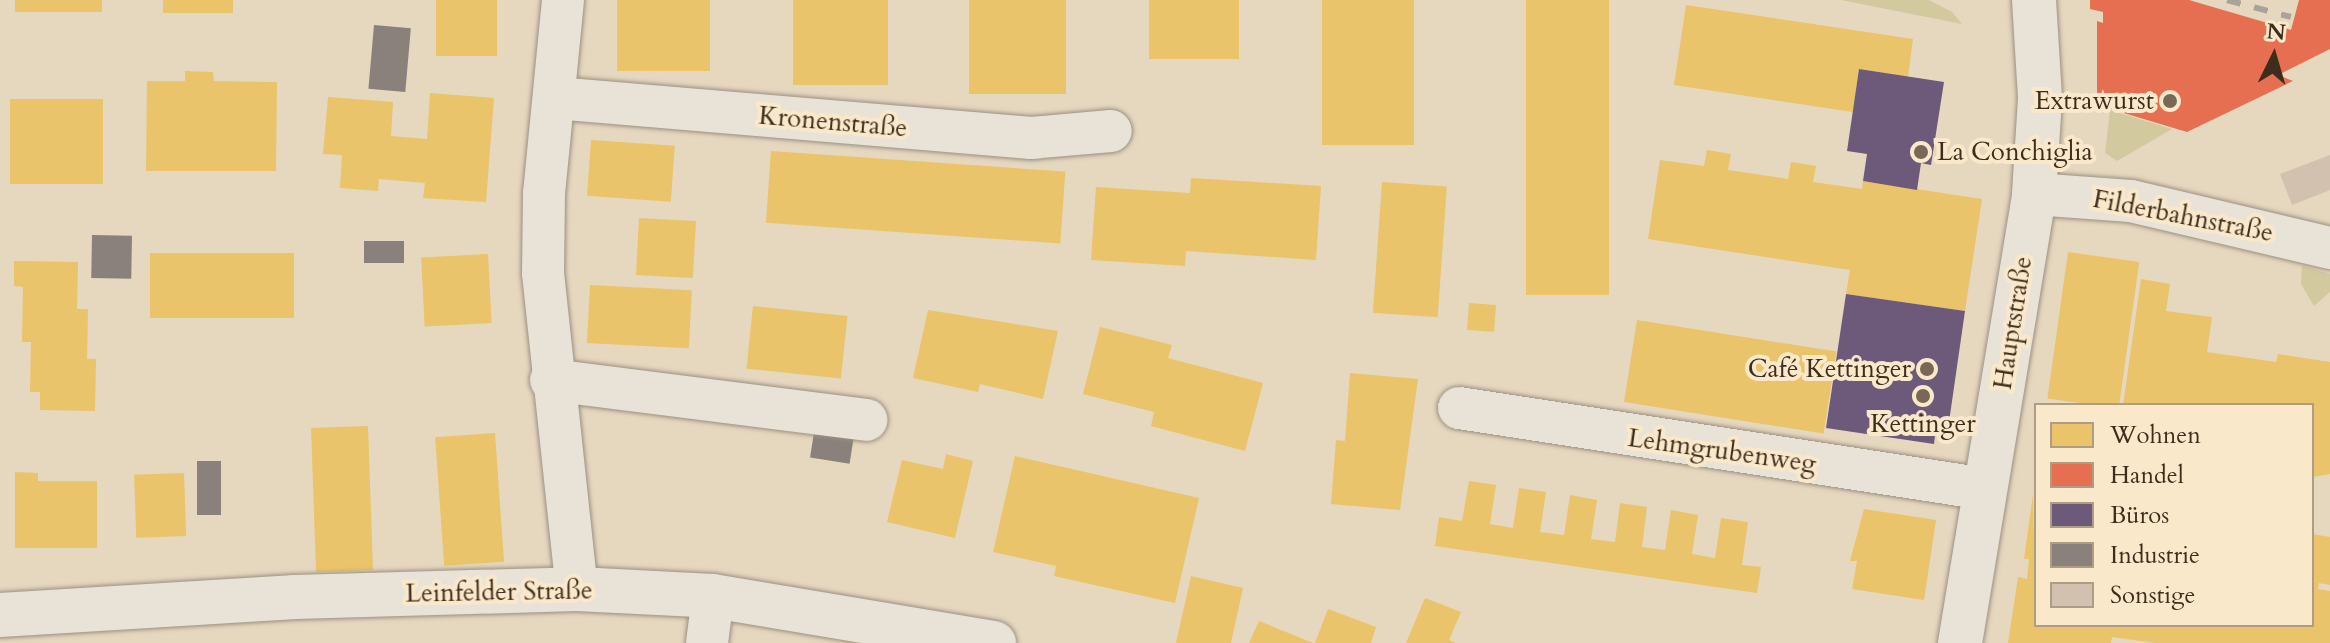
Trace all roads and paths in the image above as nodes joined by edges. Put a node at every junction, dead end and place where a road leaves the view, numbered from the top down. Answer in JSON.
{"nodes":[{"id":1,"x":563,"y":0,"type":"edge"},
{"id":2,"x":2034,"y":0,"type":"edge"},
{"id":3,"x":555,"y":98,"type":"junction"},
{"id":4,"x":1111,"y":131,"type":"dead end"},
{"id":5,"x":2034,"y":194,"type":"junction"},
{"id":6,"x":2330,"y":248,"type":"edge"},
{"id":7,"x":551,"y":380,"type":"junction"},
{"id":8,"x":1459,"y":408,"type":"dead end"},
{"id":9,"x":866,"y":420,"type":"dead end"},
{"id":10,"x":1985,"y":489,"type":"junction"},
{"id":11,"x":577,"y":589,"type":"junction"},
{"id":12,"x":713,"y":596,"type":"junction"},
{"id":13,"x":0,"y":615,"type":"edge"},
{"id":14,"x":707,"y":643,"type":"edge"},
{"id":15,"x":994,"y":643,"type":"edge"},
{"id":16,"x":1960,"y":643,"type":"edge"}],
"edges":[{"from":1,"to":3,"type":"street"},
{"from":2,"to":5,"type":"main road","name":"Hauptstraße"},
{"from":3,"to":4,"type":"street","name":"Kronenstraße"},
{"from":3,"to":7,"type":"street"},
{"from":5,"to":6,"type":"street","name":"Filderbahnstraße"},
{"from":5,"to":10,"type":"main road","name":"Hauptstraße"},
{"from":7,"to":9,"type":"street"},
{"from":7,"to":11,"type":"street"},
{"from":8,"to":10,"type":"street","name":"Lehmgrubenweg"},
{"from":10,"to":16,"type":"main road","name":"Hauptstraße"},
{"from":11,"to":12,"type":"main road","name":"Leinfelder Straße"},
{"from":11,"to":13,"type":"main road","name":"Leinfelder Straße"},
{"from":12,"to":14,"type":"street"},
{"from":12,"to":15,"type":"main road","name":"Leinfelder Straße"}]}
